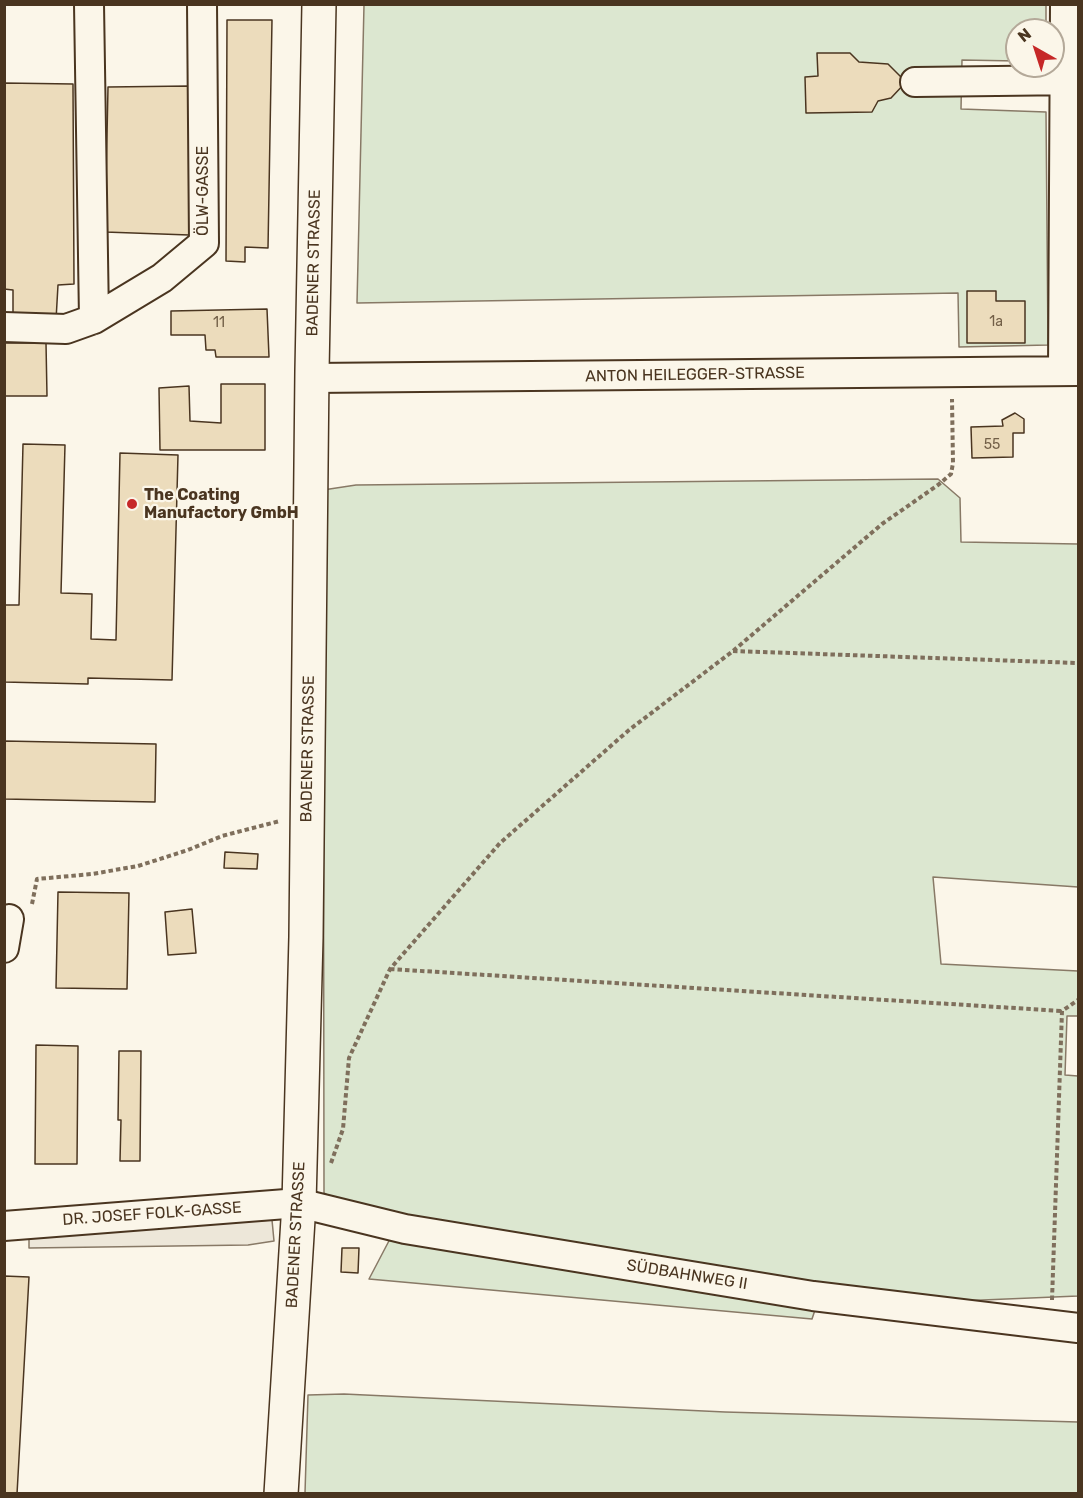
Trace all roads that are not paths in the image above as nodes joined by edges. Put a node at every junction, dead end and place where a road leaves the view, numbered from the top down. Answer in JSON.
{"nodes":[{"id":1,"x":89,"y":4,"type":"edge"},
{"id":2,"x":202,"y":4,"type":"edge"},
{"id":3,"x":319,"y":4,"type":"edge"},
{"id":4,"x":1065,"y":4,"type":"edge"},
{"id":5,"x":1072,"y":80,"type":"edge"},
{"id":6,"x":915,"y":82,"type":"dead end"},
{"id":7,"x":94,"y":319,"type":"junction"},
{"id":8,"x":4,"y":327,"type":"edge"},
{"id":9,"x":1071,"y":371,"type":"edge"},
{"id":10,"x":312,"y":378,"type":"junction"},
{"id":11,"x":9,"y":920,"type":"road end"},
{"id":12,"x":4,"y":948,"type":"edge"},
{"id":13,"x":299,"y":1203,"type":"junction"},
{"id":14,"x":4,"y":1226,"type":"edge"},
{"id":15,"x":1065,"y":1327,"type":"edge"},
{"id":16,"x":281,"y":1494,"type":"edge"}],
"edges":[{"from":1,"to":7,"type":"street"},
{"from":2,"to":7,"type":"street","name":"ÖLW-GASSE"},
{"from":3,"to":10,"type":"main road","name":"BADENER STRASSE"},
{"from":4,"to":5,"type":"street"},
{"from":5,"to":6,"type":"street"},
{"from":5,"to":9,"type":"street"},
{"from":7,"to":8,"type":"street","name":"ÖLW-GASSE"},
{"from":9,"to":10,"type":"street","name":"ANTON HEILEGGER-STRASSE"},
{"from":10,"to":13,"type":"main road","name":"BADENER STRASSE"},
{"from":11,"to":12,"type":"street"},
{"from":13,"to":14,"type":"street","name":"DR. JOSEF FOLK-GASSE"},
{"from":13,"to":15,"type":"street","name":"SÜDBAHNWEG II"},
{"from":13,"to":16,"type":"main road","name":"BADENER STRASSE"}]}
